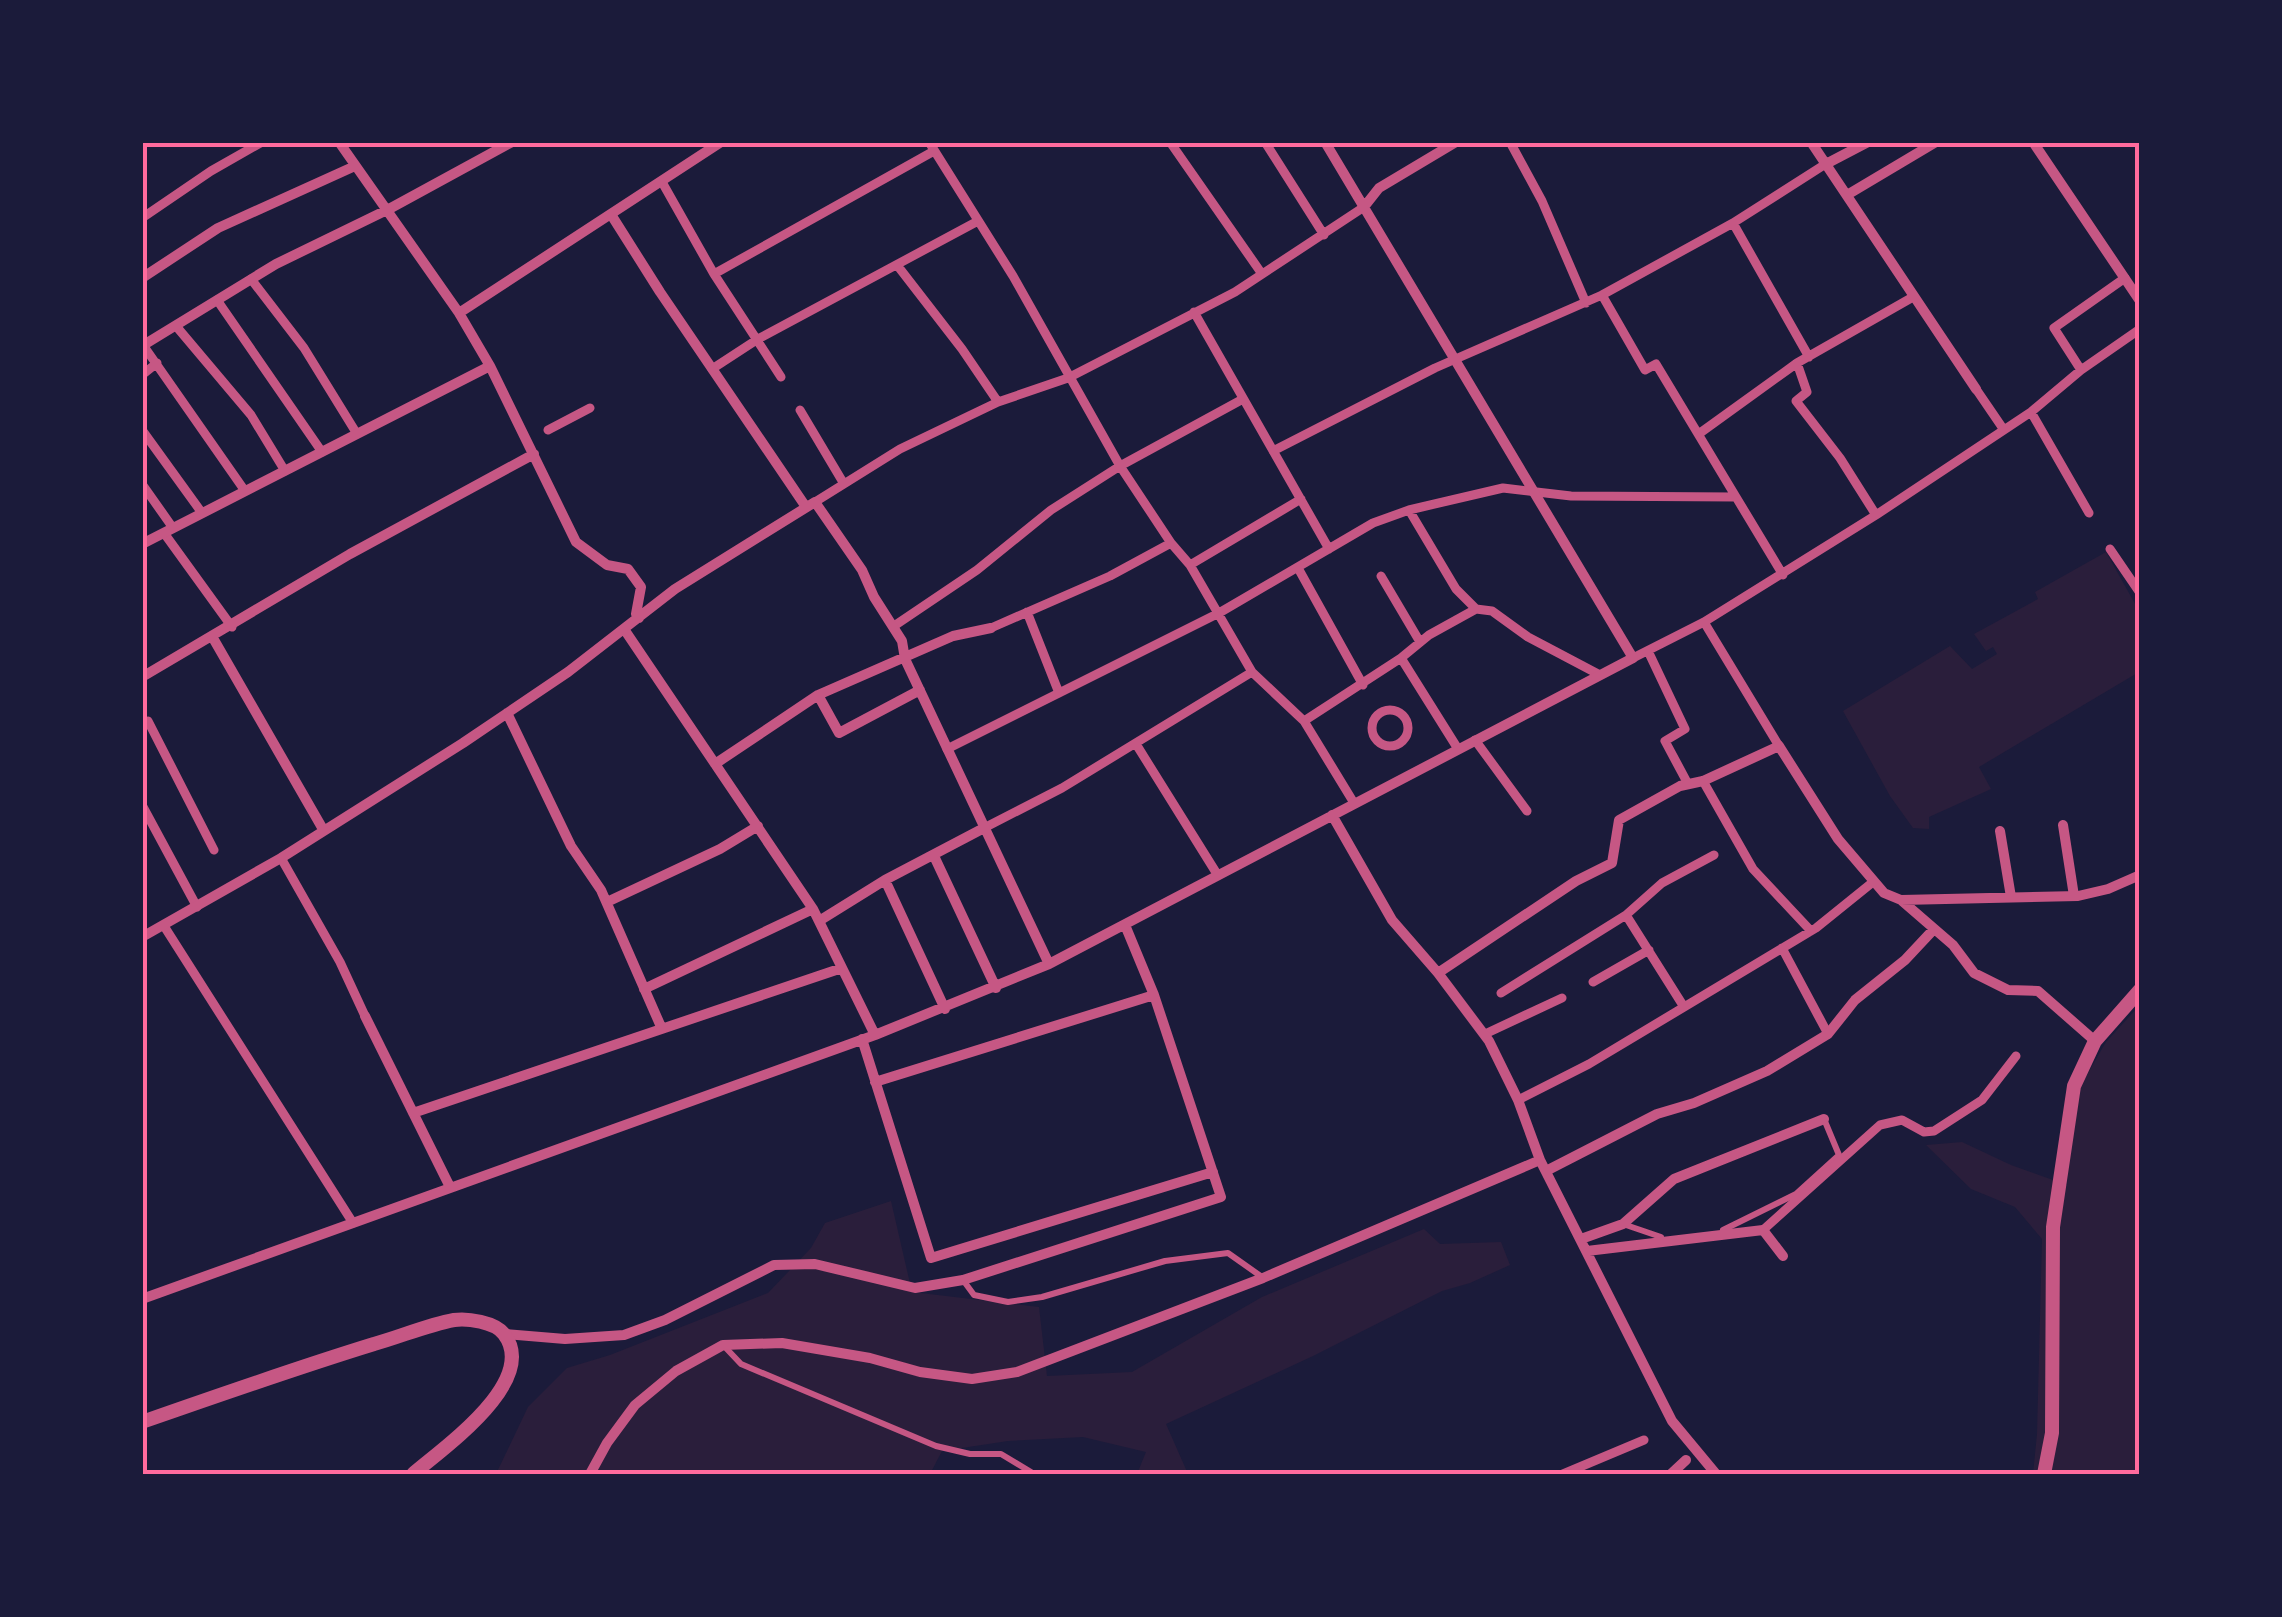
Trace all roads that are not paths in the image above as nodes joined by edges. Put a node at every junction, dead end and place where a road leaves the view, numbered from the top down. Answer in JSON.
{"nodes":[{"id":1,"x":262,"y":142,"type":"edge"},
{"id":2,"x":340,"y":142,"type":"edge"},
{"id":3,"x":512,"y":142,"type":"edge"},
{"id":4,"x":721,"y":142,"type":"edge"},
{"id":5,"x":1170,"y":142,"type":"edge"},
{"id":6,"x":1265,"y":142,"type":"edge"},
{"id":7,"x":1325,"y":142,"type":"edge"},
{"id":8,"x":1456,"y":142,"type":"edge"},
{"id":9,"x":1510,"y":142,"type":"edge"},
{"id":10,"x":1811,"y":142,"type":"edge"},
{"id":11,"x":1868,"y":142,"type":"edge"},
{"id":12,"x":1936,"y":142,"type":"edge"},
{"id":13,"x":2033,"y":142,"type":"edge"},
{"id":14,"x":931,"y":147,"type":"edge"},
{"id":15,"x":1824,"y":165,"type":"junction"},
{"id":16,"x":355,"y":166,"type":"junction"},
{"id":17,"x":662,"y":182,"type":"junction"},
{"id":18,"x":1847,"y":195,"type":"junction"},
{"id":19,"x":1364,"y":206,"type":"junction"},
{"id":20,"x":389,"y":209,"type":"junction"},
{"id":21,"x":612,"y":216,"type":"junction"},
{"id":22,"x":142,"y":218,"type":"edge"},
{"id":23,"x":978,"y":221,"type":"junction"},
{"id":24,"x":1733,"y":222,"type":"junction"},
{"id":25,"x":1324,"y":236,"type":"junction"},
{"id":26,"x":897,"y":265,"type":"junction"},
{"id":27,"x":714,"y":274,"type":"junction"},
{"id":28,"x":1262,"y":274,"type":"junction"},
{"id":29,"x":142,"y":278,"type":"edge"},
{"id":30,"x":2125,"y":278,"type":"junction"},
{"id":31,"x":251,"y":280,"type":"junction"},
{"id":32,"x":1602,"y":295,"type":"junction"},
{"id":33,"x":1913,"y":296,"type":"junction"},
{"id":34,"x":217,"y":300,"type":"junction"},
{"id":35,"x":2140,"y":301,"type":"edge"},
{"id":36,"x":1586,"y":303,"type":"junction"},
{"id":37,"x":1194,"y":312,"type":"junction"},
{"id":38,"x":459,"y":313,"type":"junction"},
{"id":39,"x":176,"y":326,"type":"junction"},
{"id":40,"x":2140,"y":329,"type":"edge"},
{"id":41,"x":758,"y":339,"type":"junction"},
{"id":42,"x":143,"y":346,"type":"edge"},
{"id":43,"x":1809,"y":357,"type":"junction"},
{"id":44,"x":1456,"y":359,"type":"junction"},
{"id":45,"x":157,"y":363,"type":"junction"},
{"id":46,"x":1797,"y":363,"type":"junction"},
{"id":47,"x":490,"y":366,"type":"junction"},
{"id":48,"x":712,"y":369,"type":"junction"},
{"id":49,"x":2081,"y":370,"type":"junction"},
{"id":50,"x":142,"y":375,"type":"edge"},
{"id":51,"x":781,"y":377,"type":"dead end"},
{"id":52,"x":1068,"y":378,"type":"junction"},
{"id":53,"x":1976,"y":389,"type":"joint"},
{"id":54,"x":1243,"y":399,"type":"junction"},
{"id":55,"x":998,"y":402,"type":"junction"},
{"id":56,"x":590,"y":408,"type":"dead end"},
{"id":57,"x":800,"y":410,"type":"dead end"},
{"id":58,"x":2031,"y":412,"type":"junction"},
{"id":59,"x":142,"y":430,"type":"edge"},
{"id":60,"x":548,"y":430,"type":"dead end"},
{"id":61,"x":2004,"y":430,"type":"junction"},
{"id":62,"x":357,"y":434,"type":"junction"},
{"id":63,"x":1700,"y":434,"type":"junction"},
{"id":64,"x":1273,"y":451,"type":"junction"},
{"id":65,"x":322,"y":452,"type":"junction"},
{"id":66,"x":534,"y":454,"type":"junction"},
{"id":67,"x":1120,"y":466,"type":"junction"},
{"id":68,"x":285,"y":471,"type":"junction"},
{"id":69,"x":142,"y":484,"type":"edge"},
{"id":70,"x":844,"y":484,"type":"junction"},
{"id":71,"x":245,"y":491,"type":"junction"},
{"id":72,"x":1535,"y":492,"type":"junction"},
{"id":73,"x":1736,"y":497,"type":"junction"},
{"id":74,"x":1301,"y":499,"type":"junction"},
{"id":75,"x":810,"y":504,"type":"junction"},
{"id":76,"x":1409,"y":510,"type":"junction"},
{"id":77,"x":202,"y":513,"type":"junction"},
{"id":78,"x":2089,"y":513,"type":"dead end"},
{"id":79,"x":1876,"y":515,"type":"junction"},
{"id":80,"x":168,"y":530,"type":"junction"},
{"id":81,"x":1171,"y":543,"type":"junction"},
{"id":82,"x":142,"y":544,"type":"edge"},
{"id":83,"x":1329,"y":550,"type":"junction"},
{"id":84,"x":2110,"y":550,"type":"dead end"},
{"id":85,"x":1190,"y":565,"type":"junction"},
{"id":86,"x":1294,"y":571,"type":"junction"},
{"id":87,"x":1783,"y":574,"type":"junction"},
{"id":88,"x":1381,"y":576,"type":"dead end"},
{"id":89,"x":2140,"y":593,"type":"edge"},
{"id":90,"x":1476,"y":609,"type":"junction"},
{"id":91,"x":1027,"y":612,"type":"junction"},
{"id":92,"x":1219,"y":613,"type":"junction"},
{"id":93,"x":638,"y":618,"type":"junction"},
{"id":94,"x":1704,"y":622,"type":"junction"},
{"id":95,"x":894,"y":626,"type":"junction"},
{"id":96,"x":232,"y":627,"type":"junction"},
{"id":97,"x":991,"y":628,"type":"joint"},
{"id":98,"x":624,"y":630,"type":"junction"},
{"id":99,"x":212,"y":638,"type":"junction"},
{"id":100,"x":1420,"y":642,"type":"junction"},
{"id":101,"x":1647,"y":651,"type":"junction"},
{"id":102,"x":905,"y":658,"type":"junction"},
{"id":103,"x":1401,"y":658,"type":"junction"},
{"id":104,"x":1632,"y":658,"type":"junction"},
{"id":105,"x":1252,"y":672,"type":"junction"},
{"id":106,"x":1600,"y":675,"type":"junction"},
{"id":107,"x":142,"y":677,"type":"edge"},
{"id":108,"x":1363,"y":685,"type":"junction"},
{"id":109,"x":1059,"y":693,"type":"junction"},
{"id":110,"x":818,"y":695,"type":"junction"},
{"id":111,"x":922,"y":695,"type":"junction"},
{"id":112,"x":507,"y":713,"type":"junction"},
{"id":113,"x":1417,"y":714,"type":"dead end"},
{"id":114,"x":1304,"y":720,"type":"junction"},
{"id":115,"x":1406,"y":720,"type":"junction"},
{"id":116,"x":148,"y":721,"type":"dead end"},
{"id":117,"x":1475,"y":740,"type":"junction"},
{"id":118,"x":1399,"y":743,"type":"junction"},
{"id":119,"x":1136,"y":744,"type":"junction"},
{"id":120,"x":1779,"y":746,"type":"junction"},
{"id":121,"x":947,"y":748,"type":"junction"},
{"id":122,"x":1458,"y":749,"type":"junction"},
{"id":123,"x":1406,"y":756,"type":"dead end"},
{"id":124,"x":715,"y":764,"type":"junction"},
{"id":125,"x":1703,"y":781,"type":"junction"},
{"id":126,"x":1688,"y":784,"type":"junction"},
{"id":127,"x":1354,"y":803,"type":"junction"},
{"id":128,"x":142,"y":805,"type":"edge"},
{"id":129,"x":1526,"y":811,"type":"dead end"},
{"id":130,"x":1332,"y":815,"type":"junction"},
{"id":131,"x":2063,"y":825,"type":"dead end"},
{"id":132,"x":758,"y":826,"type":"junction"},
{"id":133,"x":984,"y":828,"type":"junction"},
{"id":134,"x":324,"y":831,"type":"junction"},
{"id":135,"x":2000,"y":831,"type":"dead end"},
{"id":136,"x":214,"y":850,"type":"dead end"},
{"id":137,"x":1714,"y":855,"type":"dead end"},
{"id":138,"x":934,"y":856,"type":"junction"},
{"id":139,"x":281,"y":858,"type":"junction"},
{"id":140,"x":1218,"y":874,"type":"junction"},
{"id":141,"x":2140,"y":874,"type":"edge"},
{"id":142,"x":886,"y":880,"type":"junction"},
{"id":143,"x":1873,"y":882,"type":"junction"},
{"id":144,"x":2074,"y":896,"type":"junction"},
{"id":145,"x":2010,"y":897,"type":"junction"},
{"id":146,"x":1902,"y":900,"type":"junction"},
{"id":147,"x":607,"y":902,"type":"junction"},
{"id":148,"x":196,"y":907,"type":"junction"},
{"id":149,"x":813,"y":909,"type":"junction"},
{"id":150,"x":1626,"y":915,"type":"junction"},
{"id":151,"x":820,"y":921,"type":"junction"},
{"id":152,"x":1126,"y":924,"type":"junction"},
{"id":153,"x":164,"y":926,"type":"junction"},
{"id":154,"x":1934,"y":929,"type":"junction"},
{"id":155,"x":1811,"y":931,"type":"junction"},
{"id":156,"x":142,"y":937,"type":"edge"},
{"id":157,"x":1782,"y":948,"type":"junction"},
{"id":158,"x":1650,"y":950,"type":"junction"},
{"id":159,"x":1049,"y":964,"type":"junction"},
{"id":160,"x":842,"y":968,"type":"junction"},
{"id":161,"x":1438,"y":973,"type":"junction"},
{"id":162,"x":1593,"y":982,"type":"dead end"},
{"id":163,"x":996,"y":988,"type":"junction"},
{"id":164,"x":644,"y":989,"type":"junction"},
{"id":165,"x":2140,"y":990,"type":"edge"},
{"id":166,"x":1501,"y":993,"type":"dead end"},
{"id":167,"x":1154,"y":995,"type":"junction"},
{"id":168,"x":1562,"y":998,"type":"dead end"},
{"id":169,"x":1684,"y":1006,"type":"junction"},
{"id":170,"x":945,"y":1009,"type":"junction"},
{"id":171,"x":365,"y":1016,"type":"joint"},
{"id":172,"x":662,"y":1029,"type":"junction"},
{"id":173,"x":1485,"y":1034,"type":"junction"},
{"id":174,"x":1828,"y":1034,"type":"junction"},
{"id":175,"x":874,"y":1035,"type":"junction"},
{"id":176,"x":862,"y":1039,"type":"junction"},
{"id":177,"x":2094,"y":1041,"type":"junction"},
{"id":178,"x":2016,"y":1056,"type":"dead end"},
{"id":179,"x":875,"y":1082,"type":"junction"},
{"id":180,"x":1518,"y":1100,"type":"junction"},
{"id":181,"x":413,"y":1113,"type":"junction"},
{"id":182,"x":1824,"y":1119,"type":"joint"},
{"id":183,"x":1544,"y":1166,"type":"junction"},
{"id":184,"x":1212,"y":1172,"type":"junction"},
{"id":185,"x":450,"y":1187,"type":"junction"},
{"id":186,"x":353,"y":1223,"type":"junction"},
{"id":187,"x":1623,"y":1224,"type":"junction"},
{"id":188,"x":1763,"y":1230,"type":"junction"},
{"id":189,"x":1581,"y":1239,"type":"junction"},
{"id":190,"x":1587,"y":1251,"type":"junction"},
{"id":191,"x":1783,"y":1256,"type":"dead end"},
{"id":192,"x":1263,"y":1278,"type":"junction"},
{"id":193,"x":963,"y":1280,"type":"junction"},
{"id":194,"x":142,"y":1300,"type":"edge"},
{"id":195,"x":504,"y":1334,"type":"junction"},
{"id":196,"x":723,"y":1346,"type":"junction"},
{"id":197,"x":142,"y":1422,"type":"edge"},
{"id":198,"x":1644,"y":1440,"type":"dead end"},
{"id":199,"x":1686,"y":1460,"type":"dead end"},
{"id":200,"x":1030,"y":1472,"type":"dead end"},
{"id":201,"x":1576,"y":1472,"type":"edge"},
{"id":202,"x":413,"y":1474,"type":"edge"},
{"id":203,"x":590,"y":1474,"type":"edge"},
{"id":204,"x":1563,"y":1474,"type":"edge"},
{"id":205,"x":1671,"y":1474,"type":"edge"},
{"id":206,"x":1716,"y":1474,"type":"edge"},
{"id":207,"x":2044,"y":1474,"type":"edge"}],
"edges":[{"from":1,"to":22,"type":"street"},
{"from":2,"to":16,"type":"street"},
{"from":3,"to":20,"type":"street"},
{"from":4,"to":17,"type":"street"},
{"from":5,"to":28,"type":"street"},
{"from":6,"to":25,"type":"street"},
{"from":7,"to":19,"type":"street"},
{"from":8,"to":19,"type":"street"},
{"from":9,"to":36,"type":"street"},
{"from":10,"to":15,"type":"street"},
{"from":11,"to":15,"type":"street"},
{"from":12,"to":18,"type":"street"},
{"from":13,"to":30,"type":"street"},
{"from":14,"to":23,"type":"street"},
{"from":14,"to":27,"type":"street"},
{"from":15,"to":18,"type":"street"},
{"from":15,"to":24,"type":"street"},
{"from":16,"to":20,"type":"street"},
{"from":16,"to":29,"type":"street"},
{"from":17,"to":21,"type":"street"},
{"from":17,"to":27,"type":"street"},
{"from":18,"to":33,"type":"street"},
{"from":19,"to":25,"type":"street"},
{"from":19,"to":44,"type":"street"},
{"from":20,"to":31,"type":"street"},
{"from":20,"to":38,"type":"street"},
{"from":21,"to":38,"type":"street"},
{"from":21,"to":48,"type":"street"},
{"from":23,"to":26,"type":"street"},
{"from":23,"to":52,"type":"street"},
{"from":24,"to":32,"type":"street"},
{"from":24,"to":43,"type":"street"},
{"from":25,"to":28,"type":"street"},
{"from":26,"to":41,"type":"street"},
{"from":26,"to":55,"type":"street"},
{"from":27,"to":41,"type":"street"},
{"from":28,"to":37,"type":"street"},
{"from":30,"to":35,"type":"street"},
{"from":30,"to":49,"type":"street"},
{"from":31,"to":34,"type":"street"},
{"from":31,"to":62,"type":"street"},
{"from":32,"to":36,"type":"street"},
{"from":32,"to":63,"type":"street"},
{"from":33,"to":43,"type":"street"},
{"from":33,"to":53,"type":"street"},
{"from":34,"to":39,"type":"street"},
{"from":34,"to":65,"type":"street"},
{"from":36,"to":44,"type":"street"},
{"from":37,"to":52,"type":"street"},
{"from":37,"to":54,"type":"street"},
{"from":38,"to":47,"type":"street"},
{"from":39,"to":42,"type":"street"},
{"from":39,"to":68,"type":"street"},
{"from":40,"to":49,"type":"street"},
{"from":41,"to":48,"type":"street"},
{"from":41,"to":51,"type":"street"},
{"from":42,"to":45,"type":"street"},
{"from":43,"to":46,"type":"street"},
{"from":44,"to":64,"type":"street"},
{"from":44,"to":72,"type":"street"},
{"from":45,"to":50,"type":"street"},
{"from":45,"to":71,"type":"street"},
{"from":46,"to":63,"type":"street"},
{"from":46,"to":79,"type":"street"},
{"from":47,"to":62,"type":"street"},
{"from":47,"to":66,"type":"street"},
{"from":48,"to":75,"type":"street"},
{"from":49,"to":58,"type":"street"},
{"from":52,"to":55,"type":"street"},
{"from":52,"to":67,"type":"street"},
{"from":53,"to":61,"type":"street"},
{"from":54,"to":64,"type":"street"},
{"from":54,"to":67,"type":"street"},
{"from":55,"to":70,"type":"street"},
{"from":56,"to":60,"type":"street"},
{"from":57,"to":70,"type":"street"},
{"from":58,"to":61,"type":"street"},
{"from":58,"to":78,"type":"street"},
{"from":59,"to":77,"type":"street"},
{"from":61,"to":79,"type":"street"},
{"from":62,"to":65,"type":"street"},
{"from":63,"to":73,"type":"street"},
{"from":64,"to":74,"type":"street"},
{"from":65,"to":68,"type":"street"},
{"from":66,"to":93,"type":"street"},
{"from":66,"to":96,"type":"street"},
{"from":67,"to":81,"type":"street"},
{"from":67,"to":95,"type":"street"},
{"from":68,"to":71,"type":"street"},
{"from":69,"to":80,"type":"street"},
{"from":70,"to":75,"type":"street"},
{"from":71,"to":77,"type":"street"},
{"from":72,"to":73,"type":"street"},
{"from":72,"to":76,"type":"street"},
{"from":72,"to":104,"type":"street"},
{"from":73,"to":87,"type":"street"},
{"from":74,"to":83,"type":"street"},
{"from":74,"to":85,"type":"street"},
{"from":75,"to":93,"type":"street"},
{"from":75,"to":95,"type":"street"},
{"from":76,"to":83,"type":"street"},
{"from":76,"to":90,"type":"street"},
{"from":77,"to":80,"type":"street"},
{"from":79,"to":87,"type":"street"},
{"from":80,"to":82,"type":"street"},
{"from":80,"to":96,"type":"street"},
{"from":81,"to":85,"type":"street"},
{"from":81,"to":91,"type":"street"},
{"from":83,"to":86,"type":"street"},
{"from":84,"to":89,"type":"street"},
{"from":85,"to":92,"type":"street"},
{"from":86,"to":92,"type":"street"},
{"from":86,"to":108,"type":"street"},
{"from":87,"to":94,"type":"street"},
{"from":88,"to":100,"type":"street"},
{"from":90,"to":100,"type":"street"},
{"from":90,"to":106,"type":"street"},
{"from":91,"to":97,"type":"street"},
{"from":91,"to":109,"type":"street"},
{"from":92,"to":105,"type":"street"},
{"from":92,"to":109,"type":"street"},
{"from":93,"to":98,"type":"street"},
{"from":94,"to":101,"type":"street"},
{"from":94,"to":120,"type":"street"},
{"from":95,"to":102,"type":"street"},
{"from":96,"to":99,"type":"street"},
{"from":97,"to":102,"type":"street"},
{"from":98,"to":112,"type":"street"},
{"from":98,"to":124,"type":"street"},
{"from":99,"to":107,"type":"street"},
{"from":99,"to":134,"type":"street"},
{"from":100,"to":103,"type":"street"},
{"from":101,"to":104,"type":"street"},
{"from":101,"to":126,"type":"street"},
{"from":102,"to":110,"type":"street"},
{"from":102,"to":111,"type":"street"},
{"from":103,"to":108,"type":"street"},
{"from":103,"to":122,"type":"street"},
{"from":104,"to":106,"type":"street"},
{"from":105,"to":114,"type":"street"},
{"from":105,"to":119,"type":"street"},
{"from":106,"to":117,"type":"street"},
{"from":108,"to":114,"type":"street"},
{"from":109,"to":121,"type":"street"},
{"from":110,"to":111,"type":"street"},
{"from":110,"to":124,"type":"street"},
{"from":111,"to":121,"type":"street"},
{"from":112,"to":134,"type":"street"},
{"from":112,"to":147,"type":"street"},
{"from":113,"to":115,"type":"street"},
{"from":114,"to":127,"type":"street"},
{"from":115,"to":118,"type":"street"},
{"from":115,"to":118,"type":"street"},
{"from":116,"to":136,"type":"street"},
{"from":117,"to":122,"type":"street"},
{"from":117,"to":129,"type":"street"},
{"from":118,"to":123,"type":"street"},
{"from":119,"to":133,"type":"street"},
{"from":119,"to":140,"type":"street"},
{"from":120,"to":125,"type":"street"},
{"from":120,"to":143,"type":"street"},
{"from":121,"to":133,"type":"street"},
{"from":122,"to":127,"type":"street"},
{"from":124,"to":132,"type":"street"},
{"from":125,"to":126,"type":"street"},
{"from":125,"to":155,"type":"street"},
{"from":126,"to":161,"type":"street"},
{"from":127,"to":130,"type":"street"},
{"from":128,"to":148,"type":"street"},
{"from":130,"to":140,"type":"street"},
{"from":130,"to":161,"type":"street"},
{"from":131,"to":144,"type":"street"},
{"from":132,"to":147,"type":"street"},
{"from":132,"to":149,"type":"street"},
{"from":133,"to":138,"type":"street"},
{"from":133,"to":159,"type":"street"},
{"from":134,"to":139,"type":"street"},
{"from":135,"to":145,"type":"street"},
{"from":137,"to":150,"type":"street"},
{"from":138,"to":142,"type":"street"},
{"from":138,"to":163,"type":"street"},
{"from":139,"to":148,"type":"street"},
{"from":139,"to":171,"type":"street"},
{"from":140,"to":152,"type":"street"},
{"from":141,"to":144,"type":"street"},
{"from":142,"to":151,"type":"street"},
{"from":142,"to":170,"type":"street"},
{"from":143,"to":146,"type":"street"},
{"from":143,"to":155,"type":"street"},
{"from":144,"to":145,"type":"street"},
{"from":145,"to":146,"type":"street"},
{"from":146,"to":154,"type":"street"},
{"from":147,"to":164,"type":"street"},
{"from":148,"to":153,"type":"street"},
{"from":149,"to":151,"type":"street"},
{"from":149,"to":164,"type":"street"},
{"from":150,"to":158,"type":"street"},
{"from":150,"to":166,"type":"street"},
{"from":151,"to":160,"type":"street"},
{"from":152,"to":159,"type":"street"},
{"from":152,"to":167,"type":"street"},
{"from":153,"to":156,"type":"street"},
{"from":153,"to":186,"type":"street"},
{"from":154,"to":174,"type":"street"},
{"from":154,"to":177,"type":"street"},
{"from":155,"to":157,"type":"street"},
{"from":157,"to":169,"type":"street"},
{"from":157,"to":174,"type":"street"},
{"from":158,"to":162,"type":"street"},
{"from":158,"to":169,"type":"street"},
{"from":159,"to":163,"type":"street"},
{"from":160,"to":172,"type":"street"},
{"from":160,"to":175,"type":"street"},
{"from":161,"to":173,"type":"street"},
{"from":163,"to":170,"type":"street"},
{"from":164,"to":172,"type":"street"},
{"from":165,"to":177,"type":"street"},
{"from":167,"to":179,"type":"street"},
{"from":167,"to":184,"type":"street"},
{"from":168,"to":173,"type":"street"},
{"from":169,"to":180,"type":"street"},
{"from":170,"to":175,"type":"street"},
{"from":171,"to":181,"type":"street"},
{"from":172,"to":181,"type":"street"},
{"from":173,"to":180,"type":"street"},
{"from":174,"to":183,"type":"street"},
{"from":175,"to":176,"type":"street"},
{"from":176,"to":179,"type":"street"},
{"from":176,"to":185,"type":"street"},
{"from":177,"to":207,"type":"street"},
{"from":178,"to":188,"type":"street"},
{"from":179,"to":184,"type":"street"},
{"from":180,"to":183,"type":"street"},
{"from":181,"to":185,"type":"street"},
{"from":182,"to":187,"type":"street"},
{"from":182,"to":187,"type":"lane"},
{"from":183,"to":189,"type":"street"},
{"from":183,"to":192,"type":"street"},
{"from":184,"to":193,"type":"street"},
{"from":185,"to":186,"type":"street"},
{"from":186,"to":194,"type":"street"},
{"from":187,"to":189,"type":"street"},
{"from":188,"to":190,"type":"street"},
{"from":188,"to":191,"type":"street"},
{"from":189,"to":190,"type":"street"},
{"from":190,"to":206,"type":"street"},
{"from":192,"to":193,"type":"lane"},
{"from":192,"to":196,"type":"street"},
{"from":193,"to":195,"type":"street"},
{"from":195,"to":197,"type":"street"},
{"from":195,"to":202,"type":"street"},
{"from":196,"to":200,"type":"lane"},
{"from":196,"to":203,"type":"street"},
{"from":198,"to":201,"type":"street"},
{"from":199,"to":205,"type":"street"},
{"from":201,"to":204,"type":"street"}]}
